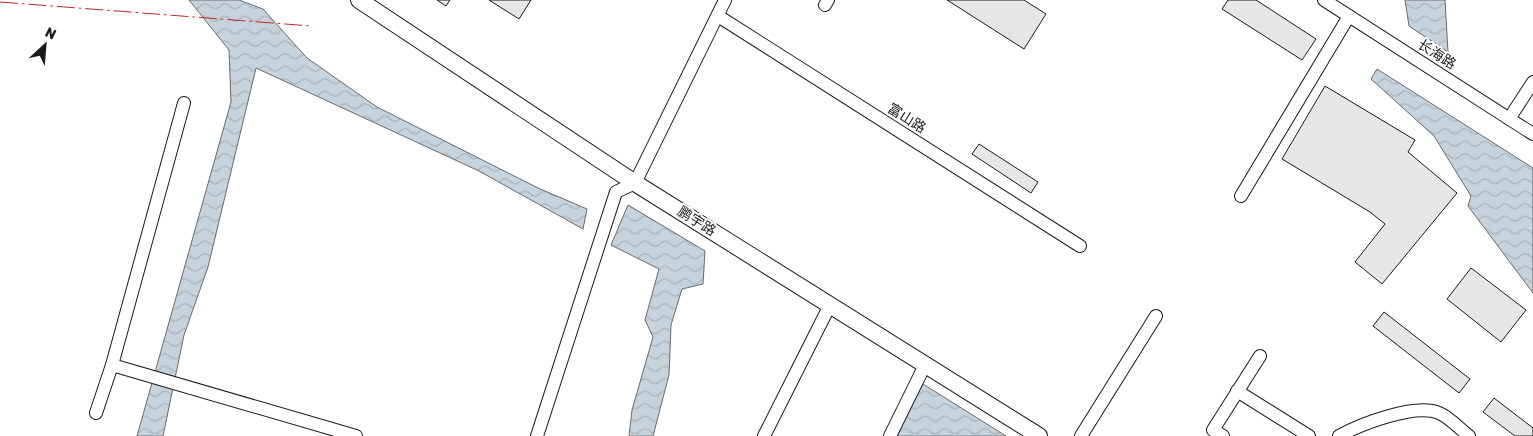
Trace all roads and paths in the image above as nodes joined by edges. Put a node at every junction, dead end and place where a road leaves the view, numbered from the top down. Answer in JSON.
{"nodes":[{"id":1,"x":359,"y":0,"type":"edge"},
{"id":2,"x":725,"y":0,"type":"edge"},
{"id":3,"x":1324,"y":0,"type":"edge"},
{"id":4,"x":718,"y":16,"type":"junction"},
{"id":5,"x":1349,"y":16,"type":"junction"},
{"id":6,"x":1533,"y":82,"type":"edge"},
{"id":7,"x":184,"y":103,"type":"dead end"},
{"id":8,"x":1509,"y":118,"type":"junction"},
{"id":9,"x":1533,"y":134,"type":"edge"},
{"id":10,"x":635,"y":183,"type":"junction"},
{"id":11,"x":1241,"y":196,"type":"dead end"},
{"id":12,"x":1080,"y":246,"type":"dead end"},
{"id":13,"x":830,"y":305,"type":"junction"},
{"id":14,"x":1156,"y":316,"type":"dead end"},
{"id":15,"x":1260,"y":356,"type":"dead end"},
{"id":16,"x":112,"y":365,"type":"junction"},
{"id":17,"x":925,"y":365,"type":"junction"},
{"id":18,"x":1238,"y":391,"type":"junction"},
{"id":19,"x":96,"y":413,"type":"dead end"},
{"id":20,"x":356,"y":436,"type":"edge"},
{"id":21,"x":537,"y":436,"type":"edge"},
{"id":22,"x":764,"y":436,"type":"edge"},
{"id":23,"x":890,"y":436,"type":"edge"},
{"id":24,"x":1039,"y":436,"type":"edge"},
{"id":25,"x":1081,"y":436,"type":"edge"},
{"id":26,"x":1223,"y":436,"type":"edge"},
{"id":27,"x":1309,"y":436,"type":"edge"},
{"id":28,"x":1339,"y":436,"type":"edge"},
{"id":29,"x":1469,"y":436,"type":"edge"}],
"edges":[{"from":1,"to":10,"type":"main road","name":"鹏宇路"},
{"from":2,"to":4,"type":"street"},
{"from":3,"to":5,"type":"street","name":"长海路"},
{"from":4,"to":10,"type":"street"},
{"from":4,"to":12,"type":"street","name":"富山路"},
{"from":5,"to":8,"type":"street","name":"长海路"},
{"from":5,"to":11,"type":"street"},
{"from":6,"to":8,"type":"street"},
{"from":7,"to":16,"type":"street"},
{"from":8,"to":9,"type":"street","name":"长海路"},
{"from":10,"to":13,"type":"main road","name":"鹏宇路"},
{"from":10,"to":21,"type":"street"},
{"from":13,"to":17,"type":"main road","name":"鹏宇路"},
{"from":13,"to":22,"type":"street"},
{"from":14,"to":25,"type":"street"},
{"from":15,"to":18,"type":"street"},
{"from":16,"to":19,"type":"street"},
{"from":16,"to":20,"type":"street"},
{"from":17,"to":23,"type":"street"},
{"from":17,"to":24,"type":"main road","name":"鹏宇路"},
{"from":18,"to":26,"type":"street"},
{"from":18,"to":27,"type":"street"},
{"from":28,"to":29,"type":"street"}]}
